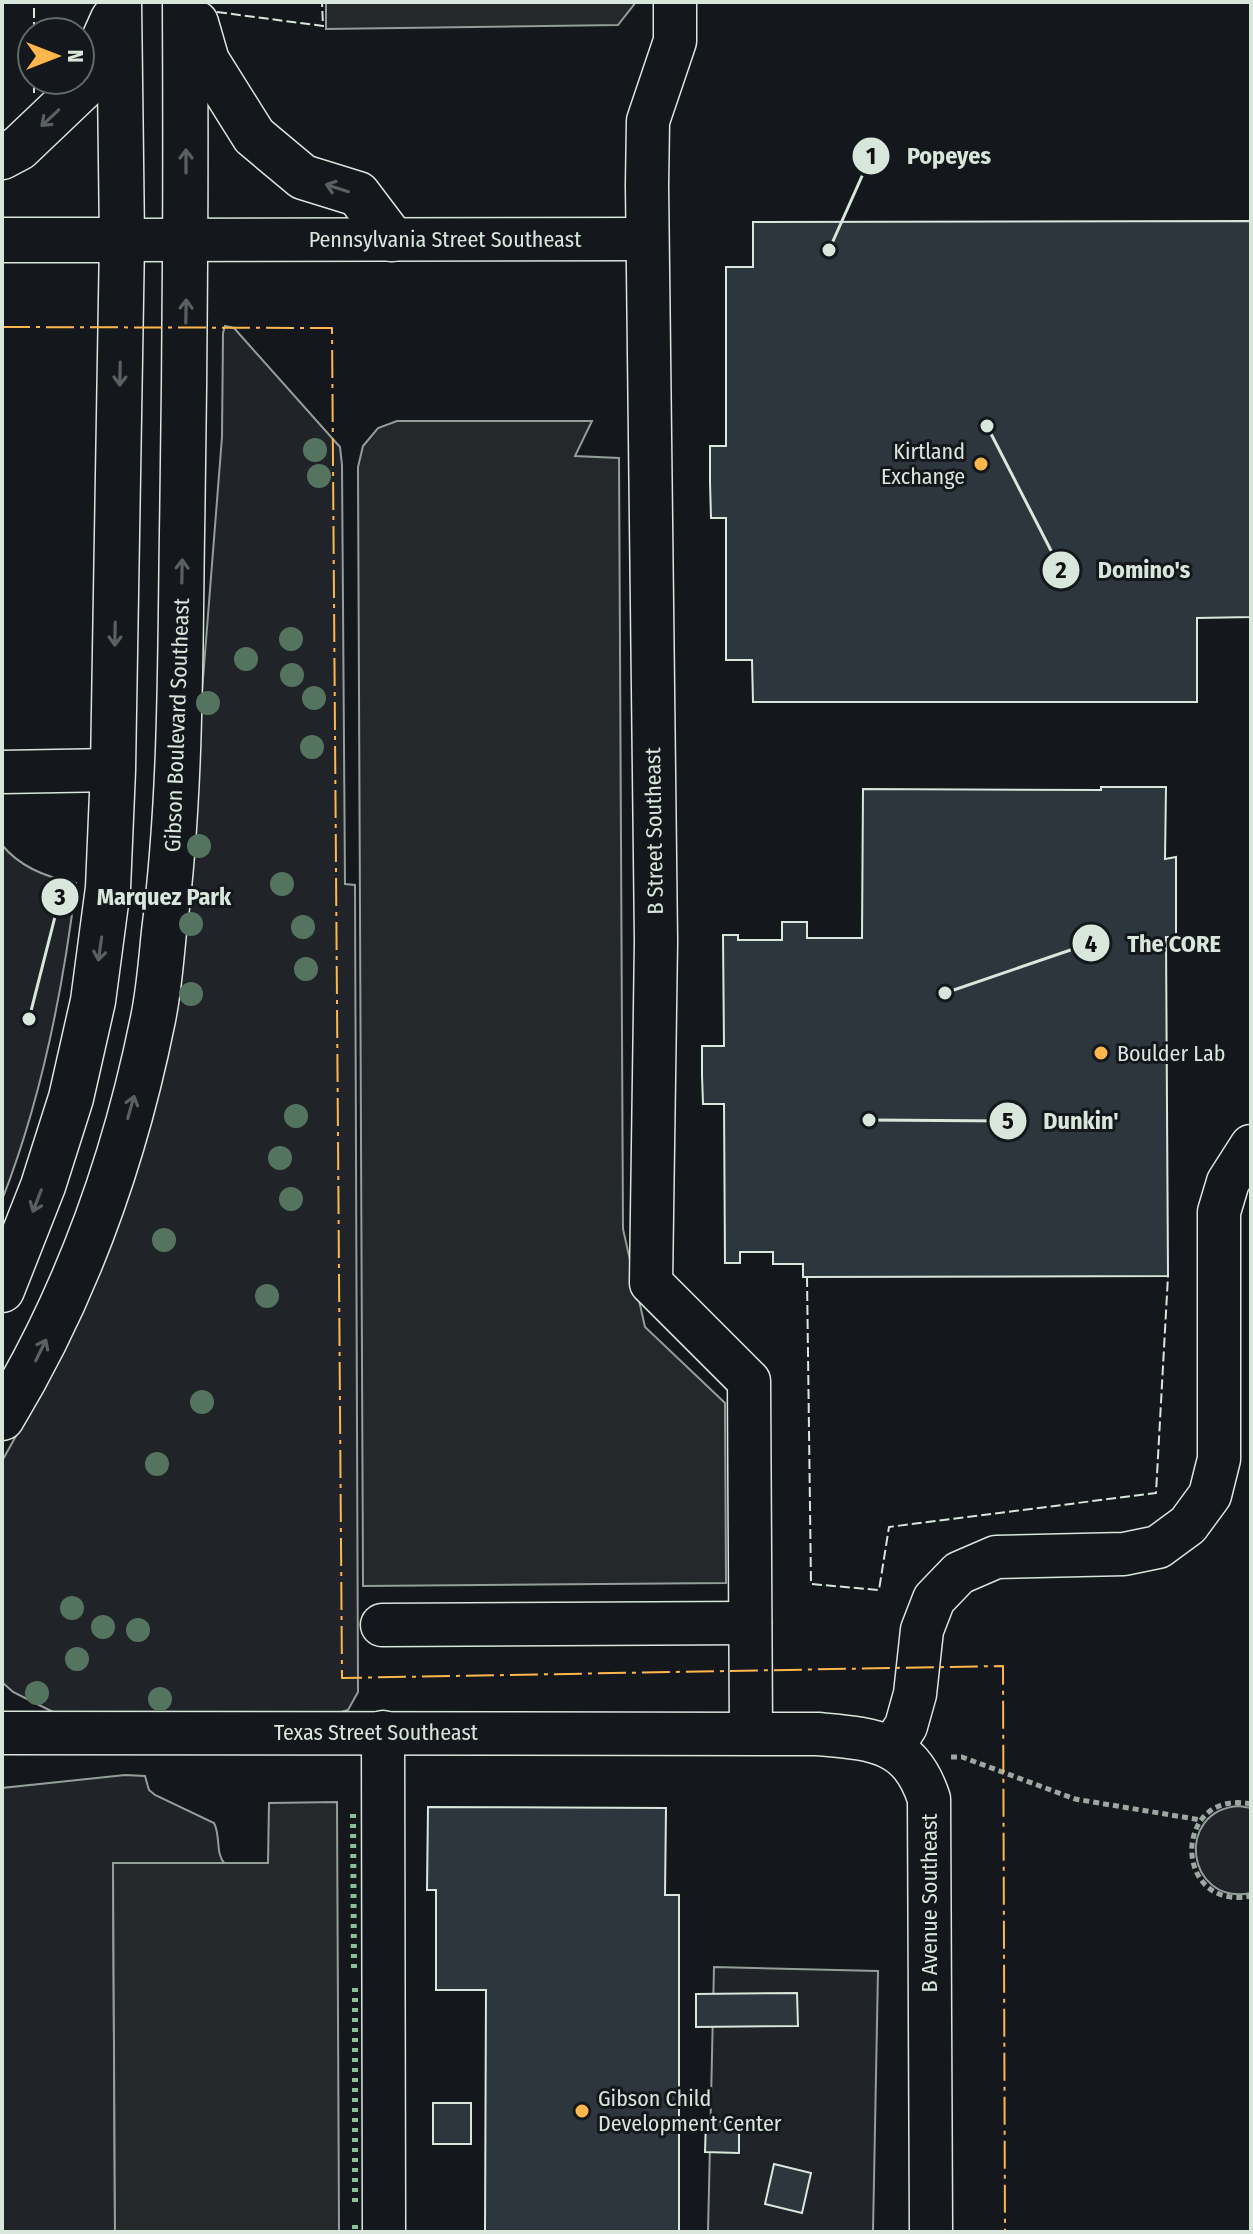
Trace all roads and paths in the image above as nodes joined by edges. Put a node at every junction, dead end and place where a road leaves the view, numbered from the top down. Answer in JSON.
{"nodes":[{"id":1,"x":188,"y":2,"type":"edge"},
{"id":2,"x":675,"y":2,"type":"edge"},
{"id":3,"x":119,"y":4,"type":"edge"},
{"id":4,"x":2,"y":157,"type":"edge"},
{"id":5,"x":186,"y":239,"type":"junction"},
{"id":6,"x":392,"y":239,"type":"junction"},
{"id":7,"x":646,"y":239,"type":"junction"},
{"id":8,"x":2,"y":240,"type":"edge"},
{"id":9,"x":122,"y":240,"type":"junction"},
{"id":10,"x":113,"y":770,"type":"junction"},
{"id":11,"x":2,"y":772,"type":"edge"},
{"id":12,"x":1251,"y":1146,"type":"edge"},
{"id":13,"x":2,"y":1290,"type":"edge"},
{"id":14,"x":2,"y":1418,"type":"edge"},
{"id":15,"x":750,"y":1623,"type":"junction"},
{"id":16,"x":382,"y":1625,"type":"dead end"},
{"id":17,"x":2,"y":1705,"type":"edge"},
{"id":18,"x":383,"y":1732,"type":"junction"},
{"id":19,"x":2,"y":1733,"type":"edge"},
{"id":20,"x":49,"y":1733,"type":"junction"},
{"id":21,"x":751,"y":1733,"type":"junction"},
{"id":22,"x":899,"y":1752,"type":"junction"},
{"id":23,"x":1251,"y":1804,"type":"edge"},
{"id":24,"x":1201,"y":1820,"type":"junction"},
{"id":25,"x":1251,"y":1896,"type":"edge"},
{"id":26,"x":384,"y":2232,"type":"edge"},
{"id":27,"x":931,"y":2232,"type":"edge"}],
"edges":[{"from":5,"to":1,"type":"main road","name":"Gibson Boulevard Southeast","one_way":true},
{"from":6,"to":1,"type":"main road","one_way":true},
{"from":2,"to":7,"type":"street"},
{"from":3,"to":4,"type":"main road","one_way":true},
{"from":3,"to":9,"type":"main road"},
{"from":5,"to":6,"type":"street","name":"Pennsylvania Street Southeast"},
{"from":5,"to":9,"type":"street","name":"Pennsylvania Street Southeast"},
{"from":14,"to":5,"type":"main road","name":"Gibson Boulevard Southeast","one_way":true},
{"from":6,"to":7,"type":"street","name":"Pennsylvania Street Southeast"},
{"from":7,"to":15,"type":"street","name":"B Street Southeast"},
{"from":8,"to":9,"type":"main road","name":"Pennsylvania Street Southeast"},
{"from":9,"to":10,"type":"main road","one_way":true},
{"from":10,"to":11,"type":"street"},
{"from":10,"to":13,"type":"main road","one_way":true},
{"from":12,"to":22,"type":"street"},
{"from":15,"to":16,"type":"street"},
{"from":15,"to":21,"type":"street"},
{"from":17,"to":20,"type":"street"},
{"from":18,"to":20,"type":"street","name":"Texas Street Southeast"},
{"from":18,"to":21,"type":"street","name":"Texas Street Southeast"},
{"from":18,"to":26,"type":"street"},
{"from":19,"to":20,"type":"street","name":"Texas Street Southeast"},
{"from":21,"to":22,"type":"street"},
{"from":22,"to":24,"type":"path"},
{"from":22,"to":27,"type":"street","name":"B Avenue Southeast"},
{"from":23,"to":24,"type":"path"},
{"from":24,"to":25,"type":"path"}]}
